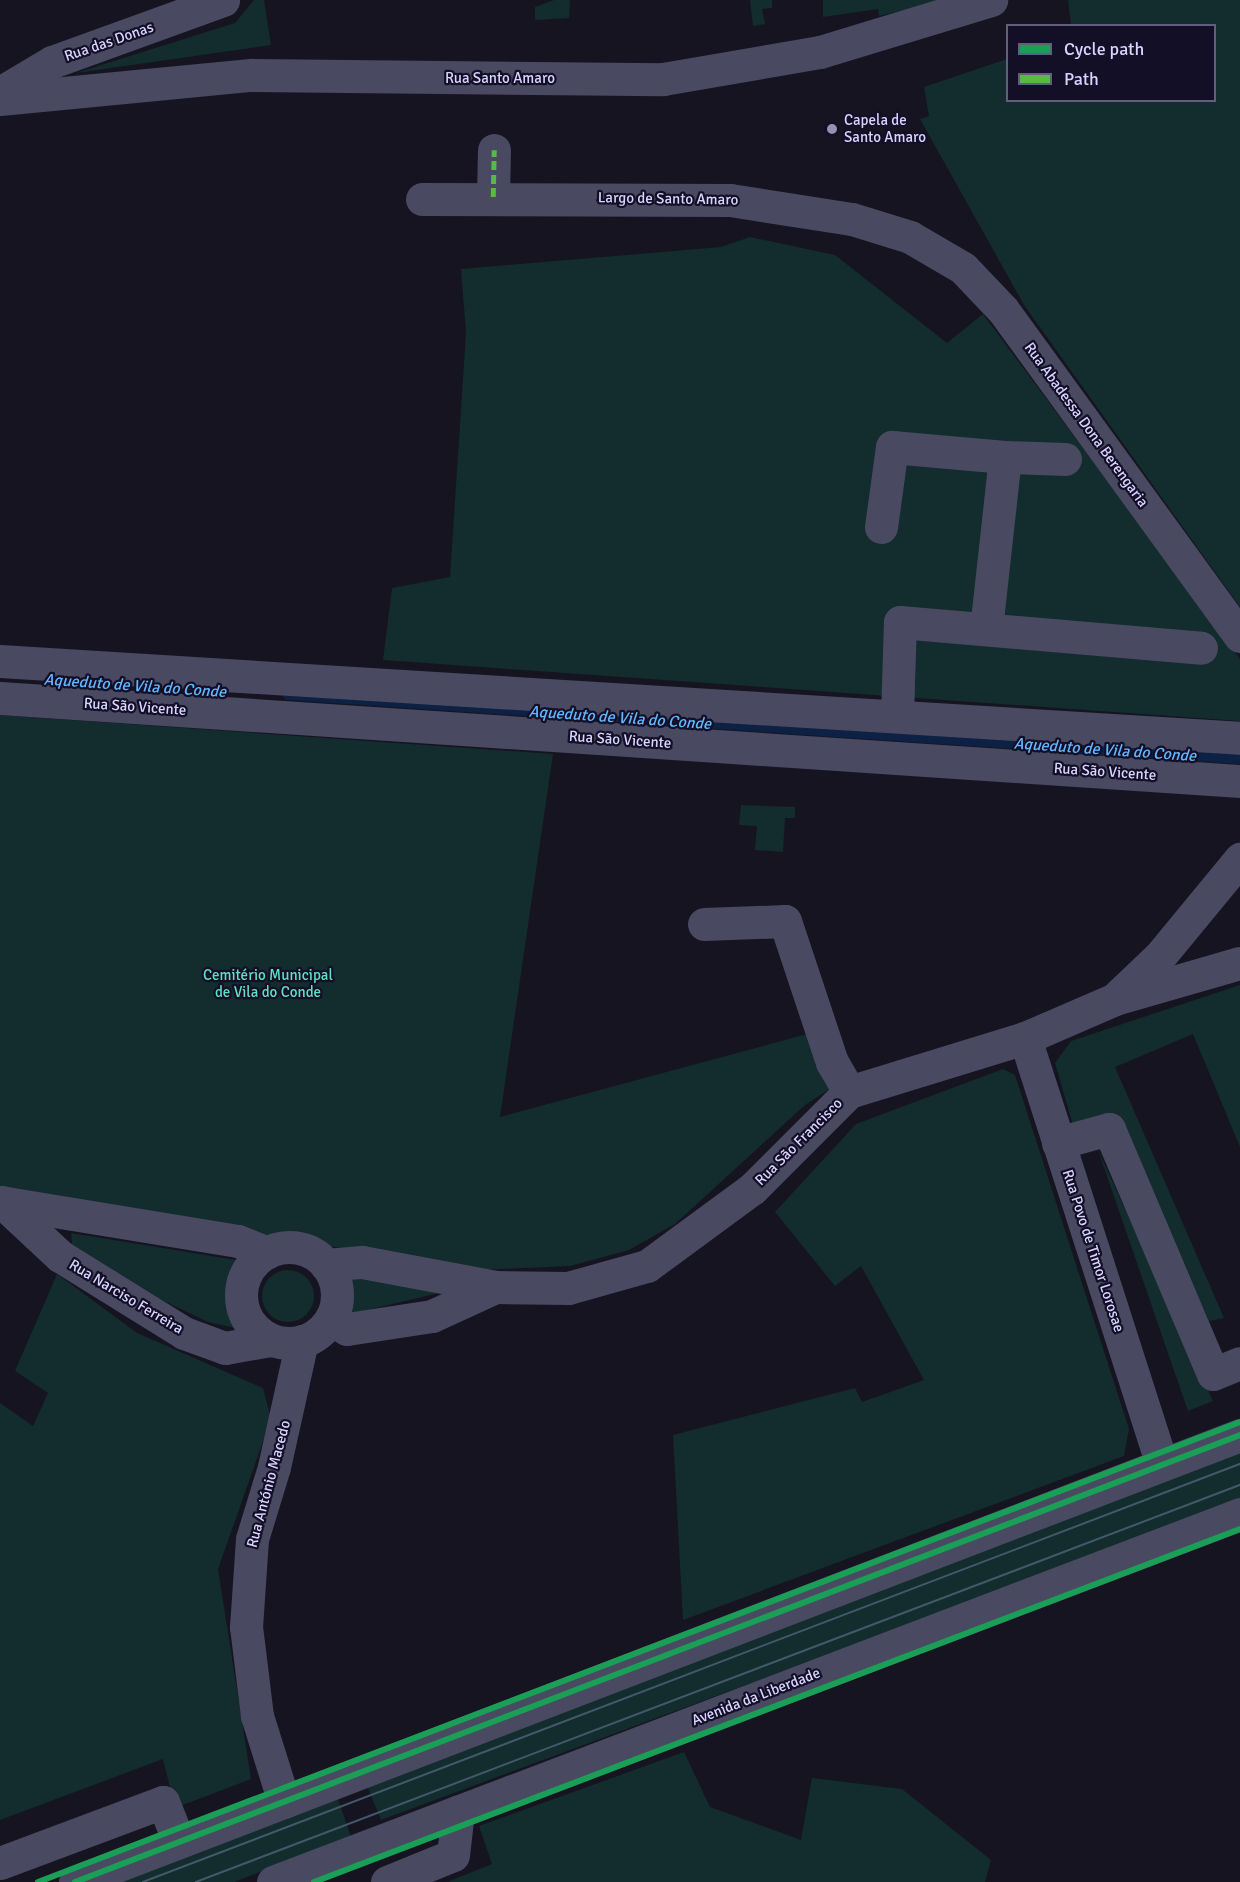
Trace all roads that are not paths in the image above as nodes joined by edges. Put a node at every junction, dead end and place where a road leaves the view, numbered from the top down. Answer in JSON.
{"nodes":[{"id":1,"x":223,"y":0,"type":"edge"},
{"id":2,"x":992,"y":0,"type":"edge"},
{"id":3,"x":0,"y":93,"type":"edge"},
{"id":4,"x":0,"y":99,"type":"edge"},
{"id":5,"x":494,"y":150,"type":"dead end"},
{"id":6,"x":493,"y":197,"type":"junction"},
{"id":7,"x":422,"y":199,"type":"dead end"},
{"id":8,"x":910,"y":237,"type":"joint"},
{"id":9,"x":1005,"y":457,"type":"junction"},
{"id":10,"x":1065,"y":459,"type":"dead end"},
{"id":11,"x":881,"y":527,"type":"dead end"},
{"id":12,"x":986,"y":629,"type":"junction"},
{"id":13,"x":1240,"y":636,"type":"edge"},
{"id":14,"x":1202,"y":648,"type":"dead end"},
{"id":15,"x":0,"y":661,"type":"edge"},
{"id":16,"x":0,"y":698,"type":"edge"},
{"id":17,"x":897,"y":716,"type":"junction"},
{"id":18,"x":1240,"y":738,"type":"edge"},
{"id":19,"x":1240,"y":781,"type":"edge"},
{"id":20,"x":1240,"y":859,"type":"edge"},
{"id":21,"x":704,"y":924,"type":"dead end"},
{"id":22,"x":1240,"y":963,"type":"edge"},
{"id":23,"x":1114,"y":999,"type":"junction"},
{"id":24,"x":1025,"y":1038,"type":"junction"},
{"id":25,"x":849,"y":1092,"type":"junction"},
{"id":26,"x":1058,"y":1143,"type":"junction"},
{"id":27,"x":1,"y":1202,"type":"edge"},
{"id":28,"x":267,"y":1253,"type":"junction"},
{"id":29,"x":326,"y":1265,"type":"junction"},
{"id":30,"x":495,"y":1287,"type":"junction"},
{"id":31,"x":331,"y":1318,"type":"junction"},
{"id":32,"x":286,"y":1341,"type":"junction"},
{"id":33,"x":1227,"y":1368,"type":"edge"},
{"id":34,"x":1240,"y":1435,"type":"edge"},
{"id":35,"x":1162,"y":1464,"type":"junction"},
{"id":36,"x":1240,"y":1514,"type":"edge"},
{"id":37,"x":284,"y":1802,"type":"junction"},
{"id":38,"x":458,"y":1811,"type":"junction"},
{"id":39,"x":179,"y":1842,"type":"junction"},
{"id":40,"x":0,"y":1863,"type":"edge"},
{"id":41,"x":75,"y":1882,"type":"edge"},
{"id":42,"x":273,"y":1882,"type":"edge"},
{"id":43,"x":387,"y":1882,"type":"edge"}],
"edges":[{"from":1,"to":3,"type":"street","name":"Rua das Donas"},
{"from":2,"to":4,"type":"street","name":"Rua Santo Amaro"},
{"from":5,"to":6,"type":"street"},
{"from":6,"to":7,"type":"street","name":"Largo de Santo Amaro"},
{"from":6,"to":8,"type":"street","name":"Largo de Santo Amaro"},
{"from":8,"to":13,"type":"street","name":"Rua Abadessa Dona Berengaria"},
{"from":9,"to":10,"type":"street"},
{"from":9,"to":11,"type":"street"},
{"from":9,"to":12,"type":"street"},
{"from":12,"to":14,"type":"street"},
{"from":12,"to":17,"type":"street"},
{"from":15,"to":17,"type":"street"},
{"from":16,"to":19,"type":"street","name":"Rua São Vicente"},
{"from":17,"to":18,"type":"street"},
{"from":20,"to":23,"type":"street","name":"Rua São Francisco"},
{"from":21,"to":25,"type":"street"},
{"from":22,"to":23,"type":"street","name":"Rua São Francisco"},
{"from":23,"to":24,"type":"street","name":"Rua São Francisco"},
{"from":24,"to":25,"type":"street","name":"Rua São Francisco"},
{"from":24,"to":26,"type":"street","name":"Rua Povo de Timor Lorosae"},
{"from":25,"to":30,"type":"street","name":"Rua São Francisco"},
{"from":26,"to":33,"type":"street"},
{"from":26,"to":35,"type":"street","name":"Rua Povo de Timor Lorosae"},
{"from":27,"to":28,"type":"street","name":"Rua Narciso Ferreira"},
{"from":27,"to":32,"type":"street","name":"Rua Narciso Ferreira"},
{"from":28,"to":29,"type":"street"},
{"from":28,"to":32,"type":"street"},
{"from":29,"to":30,"type":"street","name":"Rua São Francisco"},
{"from":29,"to":31,"type":"street"},
{"from":30,"to":31,"type":"street","name":"Rua São Francisco"},
{"from":31,"to":32,"type":"street"},
{"from":32,"to":37,"type":"street","name":"Rua António Macedo"},
{"from":34,"to":35,"type":"street"},
{"from":35,"to":37,"type":"street"},
{"from":36,"to":38,"type":"street","name":"Avenida da Liberdade"},
{"from":37,"to":39,"type":"street"},
{"from":38,"to":42,"type":"street","name":"Avenida da Liberdade"},
{"from":38,"to":43,"type":"street"},
{"from":39,"to":40,"type":"street"},
{"from":39,"to":41,"type":"street"}]}
